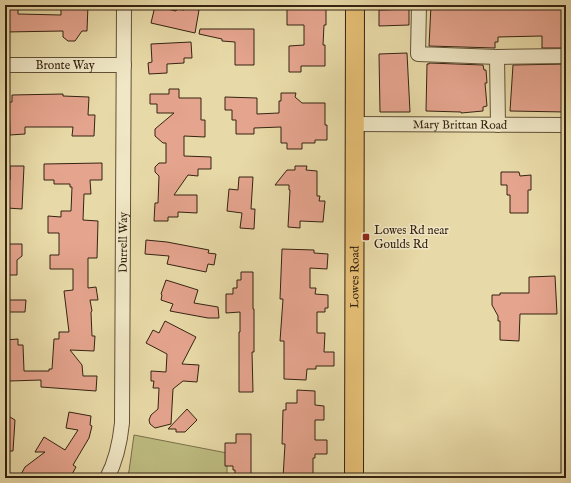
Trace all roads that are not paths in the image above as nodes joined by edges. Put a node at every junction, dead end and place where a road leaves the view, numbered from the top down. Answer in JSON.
{"nodes":[{"id":1,"x":124,"y":5,"type":"edge"},
{"id":2,"x":355,"y":5,"type":"edge"},
{"id":3,"x":419,"y":5,"type":"edge"},
{"id":4,"x":566,"y":56,"type":"edge"},
{"id":5,"x":497,"y":57,"type":"junction"},
{"id":6,"x":5,"y":65,"type":"edge"},
{"id":7,"x":124,"y":65,"type":"junction"},
{"id":8,"x":355,"y":124,"type":"junction"},
{"id":9,"x":498,"y":124,"type":"junction"},
{"id":10,"x":566,"y":125,"type":"edge"},
{"id":11,"x":107,"y":478,"type":"edge"},
{"id":12,"x":354,"y":478,"type":"edge"}],
"edges":[{"from":1,"to":7,"type":"street","name":"Durrell Way"},
{"from":2,"to":8,"type":"main road","name":"Lowes Road"},
{"from":3,"to":5,"type":"street"},
{"from":4,"to":5,"type":"street"},
{"from":5,"to":9,"type":"street"},
{"from":6,"to":7,"type":"street","name":"Bronte Way"},
{"from":7,"to":11,"type":"street","name":"Durrell Way"},
{"from":8,"to":9,"type":"street","name":"Mary Brittan Road"},
{"from":8,"to":12,"type":"main road","name":"Lowes Road"},
{"from":9,"to":10,"type":"street","name":"Mary Brittan Road"}]}
